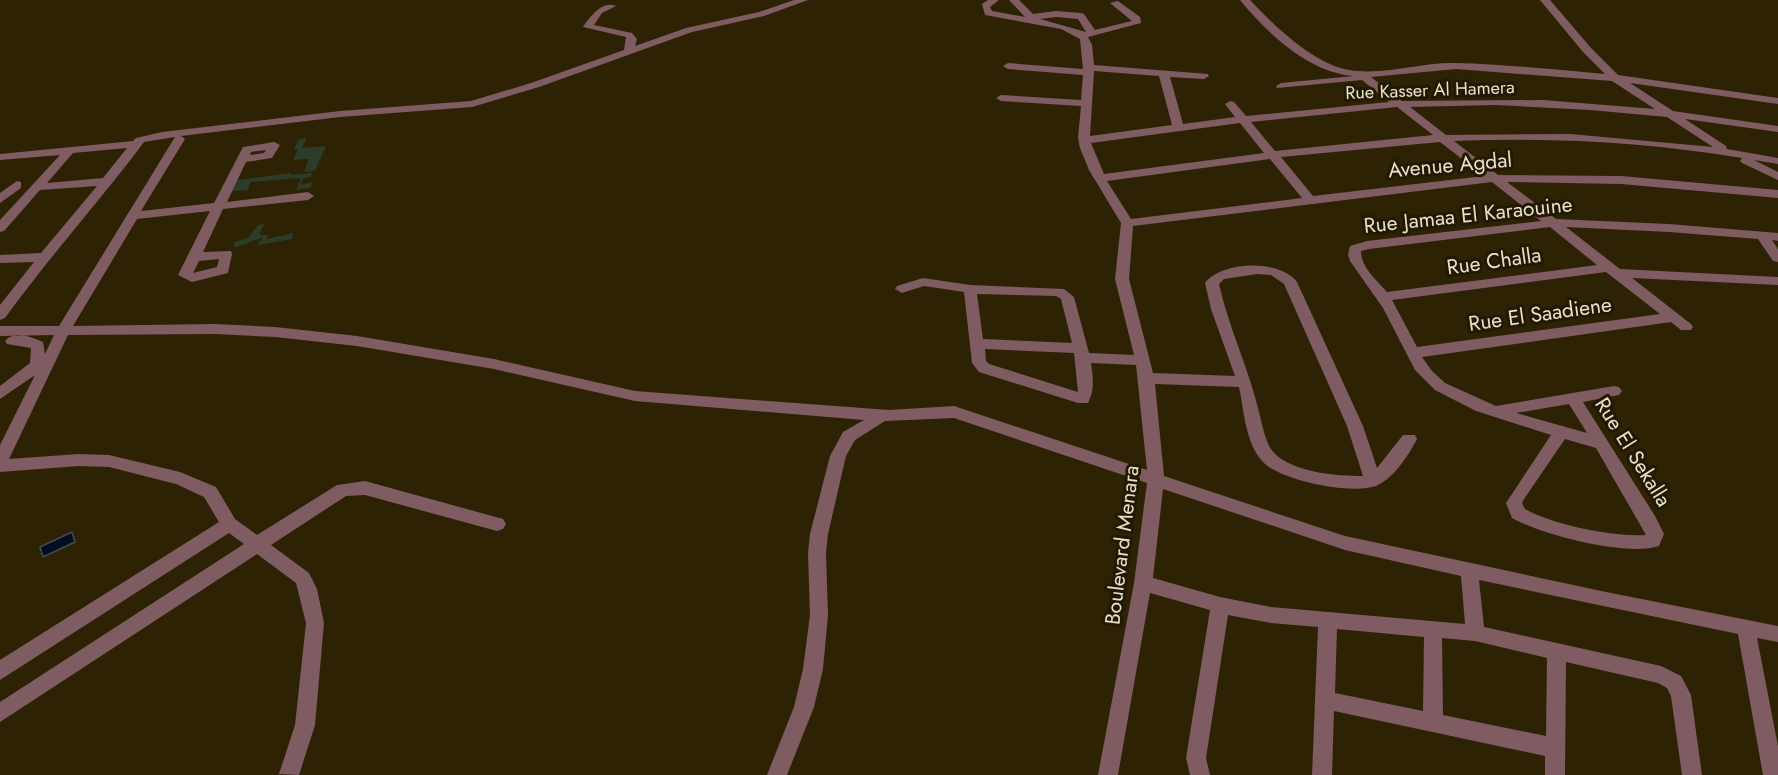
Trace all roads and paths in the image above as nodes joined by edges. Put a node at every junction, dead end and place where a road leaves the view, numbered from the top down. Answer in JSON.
{"nodes":[{"id":1,"x":803,"y":0,"type":"edge"},
{"id":2,"x":994,"y":0,"type":"edge"},
{"id":3,"x":1014,"y":0,"type":"edge"},
{"id":4,"x":1245,"y":0,"type":"edge"},
{"id":5,"x":1545,"y":0,"type":"edge"},
{"id":6,"x":1115,"y":3,"type":"dead end"},
{"id":7,"x":611,"y":6,"type":"dead end"},
{"id":8,"x":1031,"y":19,"type":"junction"},
{"id":9,"x":1086,"y":20,"type":"junction"},
{"id":10,"x":1114,"y":30,"type":"junction"},
{"id":11,"x":1087,"y":34,"type":"junction"},
{"id":12,"x":628,"y":52,"type":"junction"},
{"id":13,"x":1008,"y":66,"type":"dead end"},
{"id":14,"x":1088,"y":70,"type":"junction"},
{"id":15,"x":1164,"y":74,"type":"junction"},
{"id":16,"x":1204,"y":76,"type":"dead end"},
{"id":17,"x":1364,"y":76,"type":"junction"},
{"id":18,"x":1616,"y":78,"type":"junction"},
{"id":19,"x":1281,"y":86,"type":"dead end"},
{"id":20,"x":1001,"y":98,"type":"dead end"},
{"id":21,"x":1778,"y":101,"type":"edge"},
{"id":22,"x":1085,"y":103,"type":"junction"},
{"id":23,"x":1230,"y":104,"type":"dead end"},
{"id":24,"x":1402,"y":104,"type":"junction"},
{"id":25,"x":1664,"y":112,"type":"junction"},
{"id":26,"x":1244,"y":121,"type":"junction"},
{"id":27,"x":1179,"y":129,"type":"junction"},
{"id":28,"x":1778,"y":129,"type":"edge"},
{"id":29,"x":1445,"y":138,"type":"junction"},
{"id":30,"x":179,"y":139,"type":"dead end"},
{"id":31,"x":1084,"y":140,"type":"junction"},
{"id":32,"x":137,"y":144,"type":"junction"},
{"id":33,"x":71,"y":149,"type":"junction"},
{"id":34,"x":1728,"y":152,"type":"junction"},
{"id":35,"x":1274,"y":156,"type":"junction"},
{"id":36,"x":1,"y":158,"type":"edge"},
{"id":37,"x":242,"y":159,"type":"dead end"},
{"id":38,"x":1778,"y":161,"type":"edge"},
{"id":39,"x":1778,"y":176,"type":"edge"},
{"id":40,"x":1102,"y":178,"type":"junction"},
{"id":41,"x":1494,"y":178,"type":"junction"},
{"id":42,"x":109,"y":181,"type":"junction"},
{"id":43,"x":17,"y":185,"type":"dead end"},
{"id":44,"x":37,"y":187,"type":"junction"},
{"id":45,"x":1778,"y":194,"type":"edge"},
{"id":46,"x":308,"y":196,"type":"dead end"},
{"id":47,"x":0,"y":199,"type":"edge"},
{"id":48,"x":1309,"y":200,"type":"junction"},
{"id":49,"x":217,"y":207,"type":"junction"},
{"id":50,"x":134,"y":216,"type":"junction"},
{"id":51,"x":1127,"y":223,"type":"junction"},
{"id":52,"x":1554,"y":223,"type":"junction"},
{"id":53,"x":0,"y":228,"type":"edge"},
{"id":54,"x":1762,"y":236,"type":"junction"},
{"id":55,"x":1778,"y":237,"type":"edge"},
{"id":56,"x":44,"y":257,"type":"junction"},
{"id":57,"x":194,"y":257,"type":"dead end"},
{"id":58,"x":1778,"y":258,"type":"edge"},
{"id":59,"x":0,"y":259,"type":"edge"},
{"id":60,"x":1614,"y":270,"type":"junction"},
{"id":61,"x":1778,"y":281,"type":"edge"},
{"id":62,"x":902,"y":289,"type":"dead end"},
{"id":63,"x":970,"y":289,"type":"junction"},
{"id":64,"x":1384,"y":297,"type":"junction"},
{"id":65,"x":0,"y":315,"type":"edge"},
{"id":66,"x":1674,"y":317,"type":"junction"},
{"id":67,"x":1686,"y":327,"type":"dead end"},
{"id":68,"x":0,"y":331,"type":"edge"},
{"id":69,"x":63,"y":331,"type":"junction"},
{"id":70,"x":0,"y":341,"type":"edge"},
{"id":71,"x":976,"y":344,"type":"junction"},
{"id":72,"x":1081,"y":353,"type":"junction"},
{"id":73,"x":1412,"y":353,"type":"junction"},
{"id":74,"x":1143,"y":360,"type":"junction"},
{"id":75,"x":1147,"y":378,"type":"junction"},
{"id":76,"x":1244,"y":382,"type":"junction"},
{"id":77,"x":1614,"y":391,"type":"dead end"},
{"id":78,"x":0,"y":394,"type":"edge"},
{"id":79,"x":1574,"y":399,"type":"junction"},
{"id":80,"x":1496,"y":411,"type":"junction"},
{"id":81,"x":884,"y":415,"type":"junction"},
{"id":82,"x":1562,"y":431,"type":"junction"},
{"id":83,"x":1409,"y":439,"type":"dead end"},
{"id":84,"x":1600,"y":443,"type":"junction"},
{"id":85,"x":0,"y":464,"type":"edge"},
{"id":86,"x":1156,"y":478,"type":"junction"},
{"id":87,"x":1373,"y":480,"type":"junction"},
{"id":88,"x":229,"y":524,"type":"junction"},
{"id":89,"x":497,"y":524,"type":"dead end"},
{"id":90,"x":256,"y":543,"type":"junction"},
{"id":91,"x":1469,"y":571,"type":"junction"},
{"id":92,"x":1143,"y":583,"type":"junction"},
{"id":93,"x":1220,"y":605,"type":"junction"},
{"id":94,"x":1328,"y":621,"type":"junction"},
{"id":95,"x":1746,"y":627,"type":"junction"},
{"id":96,"x":1433,"y":629,"type":"junction"},
{"id":97,"x":1475,"y":633,"type":"junction"},
{"id":98,"x":1778,"y":634,"type":"edge"},
{"id":99,"x":1557,"y":652,"type":"junction"},
{"id":100,"x":0,"y":671,"type":"edge"},
{"id":101,"x":1326,"y":700,"type":"junction"},
{"id":102,"x":0,"y":713,"type":"edge"},
{"id":103,"x":1433,"y":720,"type":"junction"},
{"id":104,"x":1554,"y":748,"type":"junction"},
{"id":105,"x":288,"y":775,"type":"edge"},
{"id":106,"x":777,"y":775,"type":"edge"},
{"id":107,"x":1108,"y":775,"type":"edge"},
{"id":108,"x":1200,"y":775,"type":"edge"},
{"id":109,"x":1322,"y":775,"type":"edge"},
{"id":110,"x":1555,"y":775,"type":"edge"},
{"id":111,"x":1692,"y":775,"type":"edge"},
{"id":112,"x":1773,"y":775,"type":"edge"}],
"edges":[{"from":1,"to":12,"type":"street"},
{"from":2,"to":8,"type":"street"},
{"from":3,"to":8,"type":"street"},
{"from":4,"to":17,"type":"street"},
{"from":5,"to":18,"type":"street"},
{"from":6,"to":10,"type":"street"},
{"from":7,"to":12,"type":"street"},
{"from":8,"to":9,"type":"street"},
{"from":8,"to":11,"type":"street"},
{"from":9,"to":10,"type":"street"},
{"from":9,"to":11,"type":"street"},
{"from":10,"to":11,"type":"street"},
{"from":11,"to":14,"type":"street"},
{"from":12,"to":32,"type":"street"},
{"from":13,"to":14,"type":"street"},
{"from":14,"to":15,"type":"street"},
{"from":14,"to":22,"type":"street"},
{"from":15,"to":16,"type":"street"},
{"from":15,"to":27,"type":"street"},
{"from":17,"to":18,"type":"street"},
{"from":17,"to":19,"type":"street"},
{"from":17,"to":24,"type":"street"},
{"from":18,"to":21,"type":"street"},
{"from":18,"to":25,"type":"street"},
{"from":20,"to":22,"type":"street"},
{"from":22,"to":31,"type":"street"},
{"from":23,"to":26,"type":"street"},
{"from":24,"to":25,"type":"street","name":"Rue Kasser Al Hamera"},
{"from":24,"to":26,"type":"street","name":"Rue Kasser Al Hamera"},
{"from":24,"to":29,"type":"street"},
{"from":25,"to":28,"type":"street","name":"Rue Kasser Al Hamera"},
{"from":25,"to":34,"type":"street"},
{"from":26,"to":27,"type":"street","name":"Rue Kasser Al Hamera"},
{"from":26,"to":35,"type":"street"},
{"from":27,"to":31,"type":"street","name":"Rue Kasser Al Hamera"},
{"from":29,"to":34,"type":"street"},
{"from":29,"to":35,"type":"street"},
{"from":29,"to":41,"type":"street"},
{"from":30,"to":50,"type":"street"},
{"from":31,"to":40,"type":"street"},
{"from":32,"to":33,"type":"street"},
{"from":32,"to":42,"type":"street"},
{"from":33,"to":36,"type":"street"},
{"from":33,"to":44,"type":"street"},
{"from":34,"to":38,"type":"street"},
{"from":34,"to":39,"type":"street"},
{"from":35,"to":40,"type":"street"},
{"from":35,"to":48,"type":"street"},
{"from":37,"to":49,"type":"street"},
{"from":40,"to":51,"type":"street"},
{"from":41,"to":45,"type":"street","name":"Avenue Agdal"},
{"from":41,"to":48,"type":"street","name":"Avenue Agdal"},
{"from":41,"to":52,"type":"street"},
{"from":42,"to":44,"type":"street"},
{"from":42,"to":56,"type":"street"},
{"from":43,"to":47,"type":"street"},
{"from":44,"to":53,"type":"street"},
{"from":46,"to":49,"type":"street"},
{"from":48,"to":51,"type":"street","name":"Avenue Agdal"},
{"from":49,"to":50,"type":"street"},
{"from":49,"to":57,"type":"street"},
{"from":50,"to":69,"type":"street"},
{"from":51,"to":74,"type":"street","name":"Boulevard Menara"},
{"from":52,"to":54,"type":"street","name":"Rue Jamaa El Karaouine"},
{"from":52,"to":60,"type":"street"},
{"from":52,"to":64,"type":"street","name":"Rue Jamaa El Karaouine"},
{"from":54,"to":55,"type":"street","name":"Rue Jamaa El Karaouine"},
{"from":54,"to":58,"type":"street"},
{"from":56,"to":59,"type":"street"},
{"from":56,"to":65,"type":"street"},
{"from":60,"to":61,"type":"street","name":"Rue Challa"},
{"from":60,"to":64,"type":"street","name":"Rue Challa"},
{"from":60,"to":66,"type":"street"},
{"from":62,"to":63,"type":"street"},
{"from":63,"to":71,"type":"street"},
{"from":63,"to":72,"type":"street"},
{"from":64,"to":73,"type":"street","name":"Rue Jamaa El Karaouine"},
{"from":66,"to":67,"type":"street"},
{"from":66,"to":73,"type":"street","name":"Rue El Saadiene"},
{"from":68,"to":69,"type":"street"},
{"from":69,"to":81,"type":"street"},
{"from":69,"to":85,"type":"street"},
{"from":70,"to":78,"type":"street"},
{"from":71,"to":72,"type":"street"},
{"from":71,"to":72,"type":"street"},
{"from":72,"to":74,"type":"street"},
{"from":73,"to":80,"type":"street","name":"Rue Jamaa El Karaouine"},
{"from":74,"to":75,"type":"street","name":"Boulevard Menara"},
{"from":75,"to":76,"type":"street"},
{"from":75,"to":86,"type":"street","name":"Boulevard Menara"},
{"from":76,"to":87,"type":"street"},
{"from":76,"to":87,"type":"street"},
{"from":77,"to":79,"type":"street"},
{"from":79,"to":80,"type":"street"},
{"from":79,"to":84,"type":"street","name":"Rue El Sekalla"},
{"from":80,"to":82,"type":"street","name":"Rue Jamaa El Karaouine"},
{"from":81,"to":86,"type":"street"},
{"from":81,"to":106,"type":"street"},
{"from":82,"to":84,"type":"street","name":"Rue Jamaa El Karaouine"},
{"from":82,"to":84,"type":"street","name":"Rue El Sekalla"},
{"from":83,"to":87,"type":"street"},
{"from":85,"to":88,"type":"street"},
{"from":86,"to":91,"type":"street"},
{"from":86,"to":92,"type":"street","name":"Boulevard Menara"},
{"from":88,"to":90,"type":"street"},
{"from":88,"to":100,"type":"street"},
{"from":89,"to":90,"type":"street"},
{"from":90,"to":102,"type":"street"},
{"from":90,"to":105,"type":"street"},
{"from":91,"to":95,"type":"street"},
{"from":91,"to":97,"type":"street"},
{"from":92,"to":93,"type":"street"},
{"from":92,"to":107,"type":"street","name":"Boulevard Menara"},
{"from":93,"to":94,"type":"street"},
{"from":93,"to":108,"type":"street"},
{"from":94,"to":96,"type":"street"},
{"from":94,"to":101,"type":"street"},
{"from":95,"to":98,"type":"street"},
{"from":95,"to":112,"type":"street"},
{"from":96,"to":97,"type":"street"},
{"from":96,"to":103,"type":"street"},
{"from":97,"to":99,"type":"street"},
{"from":99,"to":104,"type":"street"},
{"from":99,"to":111,"type":"street"},
{"from":101,"to":103,"type":"street"},
{"from":101,"to":109,"type":"street"},
{"from":103,"to":104,"type":"street"},
{"from":104,"to":110,"type":"street"}]}
